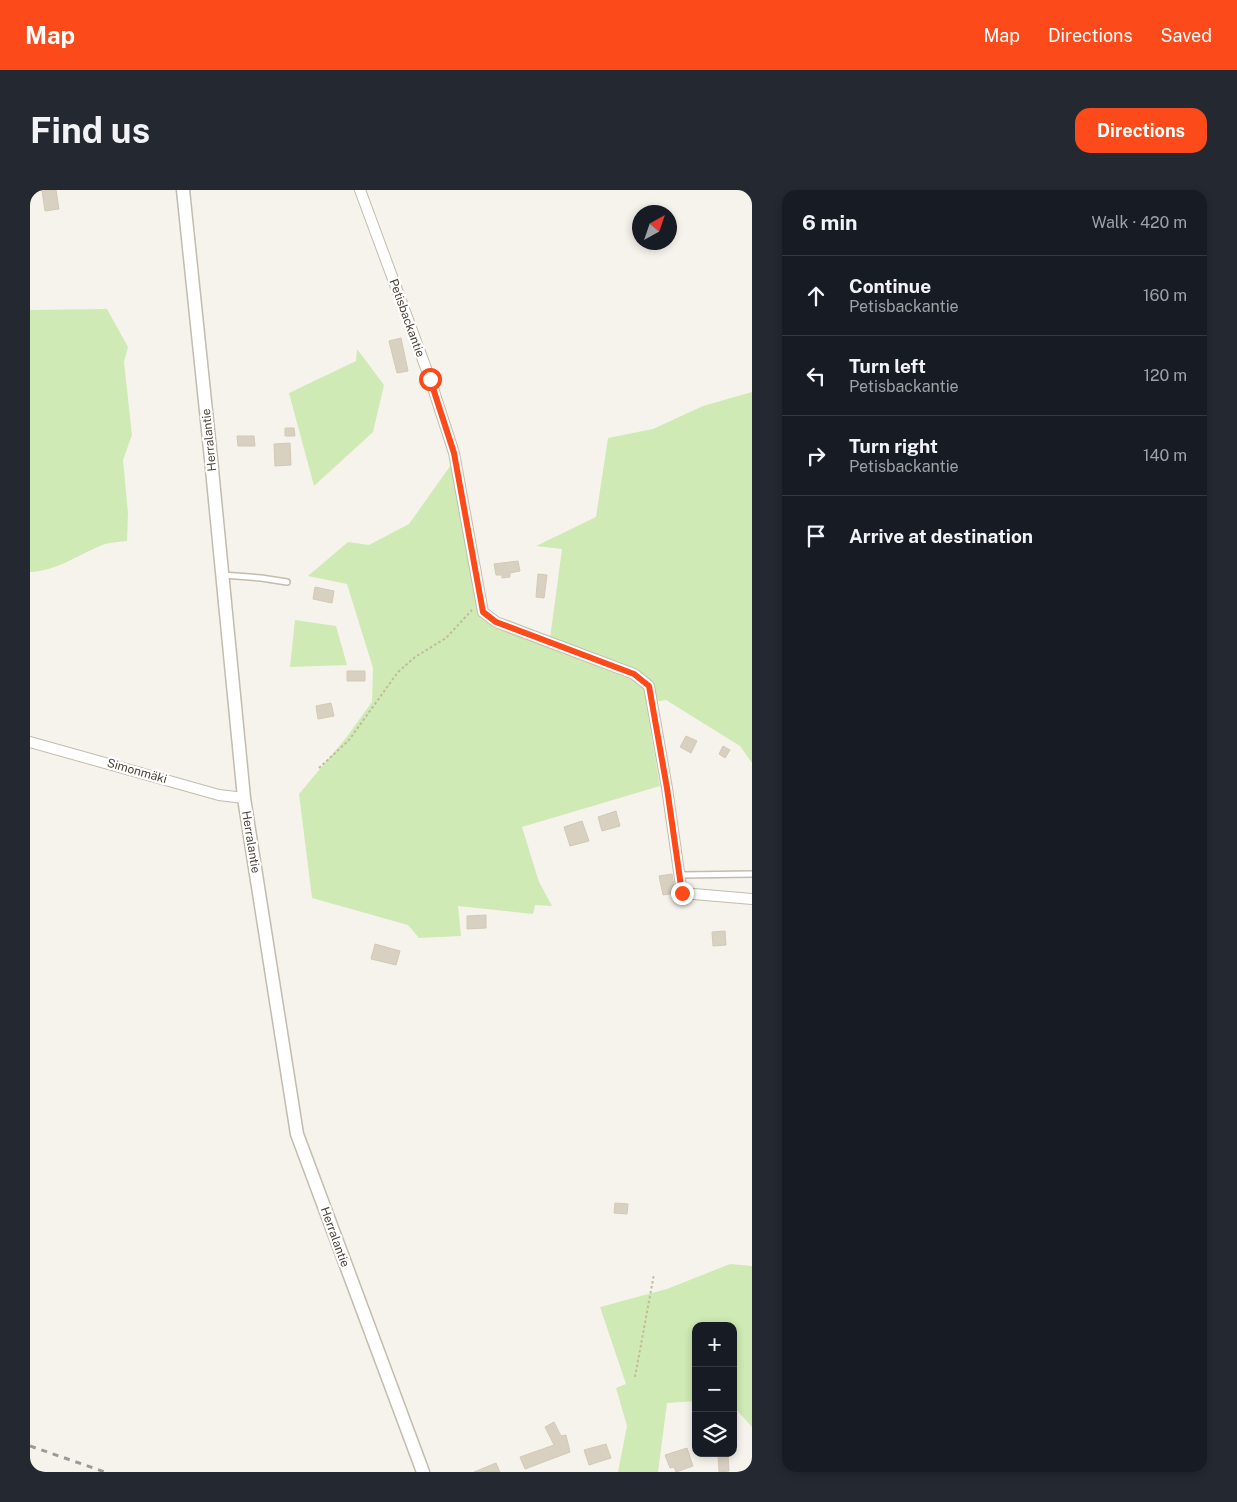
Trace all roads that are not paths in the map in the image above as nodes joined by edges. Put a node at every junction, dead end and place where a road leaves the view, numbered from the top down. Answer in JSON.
{"nodes":[{"id":1,"x":182,"y":190,"type":"edge"},
{"id":2,"x":360,"y":190,"type":"edge"},
{"id":3,"x":221,"y":575,"type":"junction"},
{"id":4,"x":286,"y":582,"type":"dead end"},
{"id":5,"x":30,"y":742,"type":"edge"},
{"id":6,"x":244,"y":798,"type":"junction"},
{"id":7,"x":680,"y":874,"type":"junction"},
{"id":8,"x":752,"y":874,"type":"edge"},
{"id":9,"x":752,"y":899,"type":"edge"},
{"id":10,"x":423,"y":1472,"type":"edge"}],
"edges":[{"from":1,"to":3,"type":"street","name":"Herralantie"},
{"from":2,"to":7,"type":"street","name":"Petisbackantie"},
{"from":3,"to":4,"type":"lane"},
{"from":3,"to":6,"type":"street","name":"Herralantie"},
{"from":5,"to":6,"type":"street","name":"Simonmäki"},
{"from":6,"to":10,"type":"street","name":"Herralantie"},
{"from":7,"to":8,"type":"lane"},
{"from":7,"to":9,"type":"street","name":"Petisbackantie"}]}
